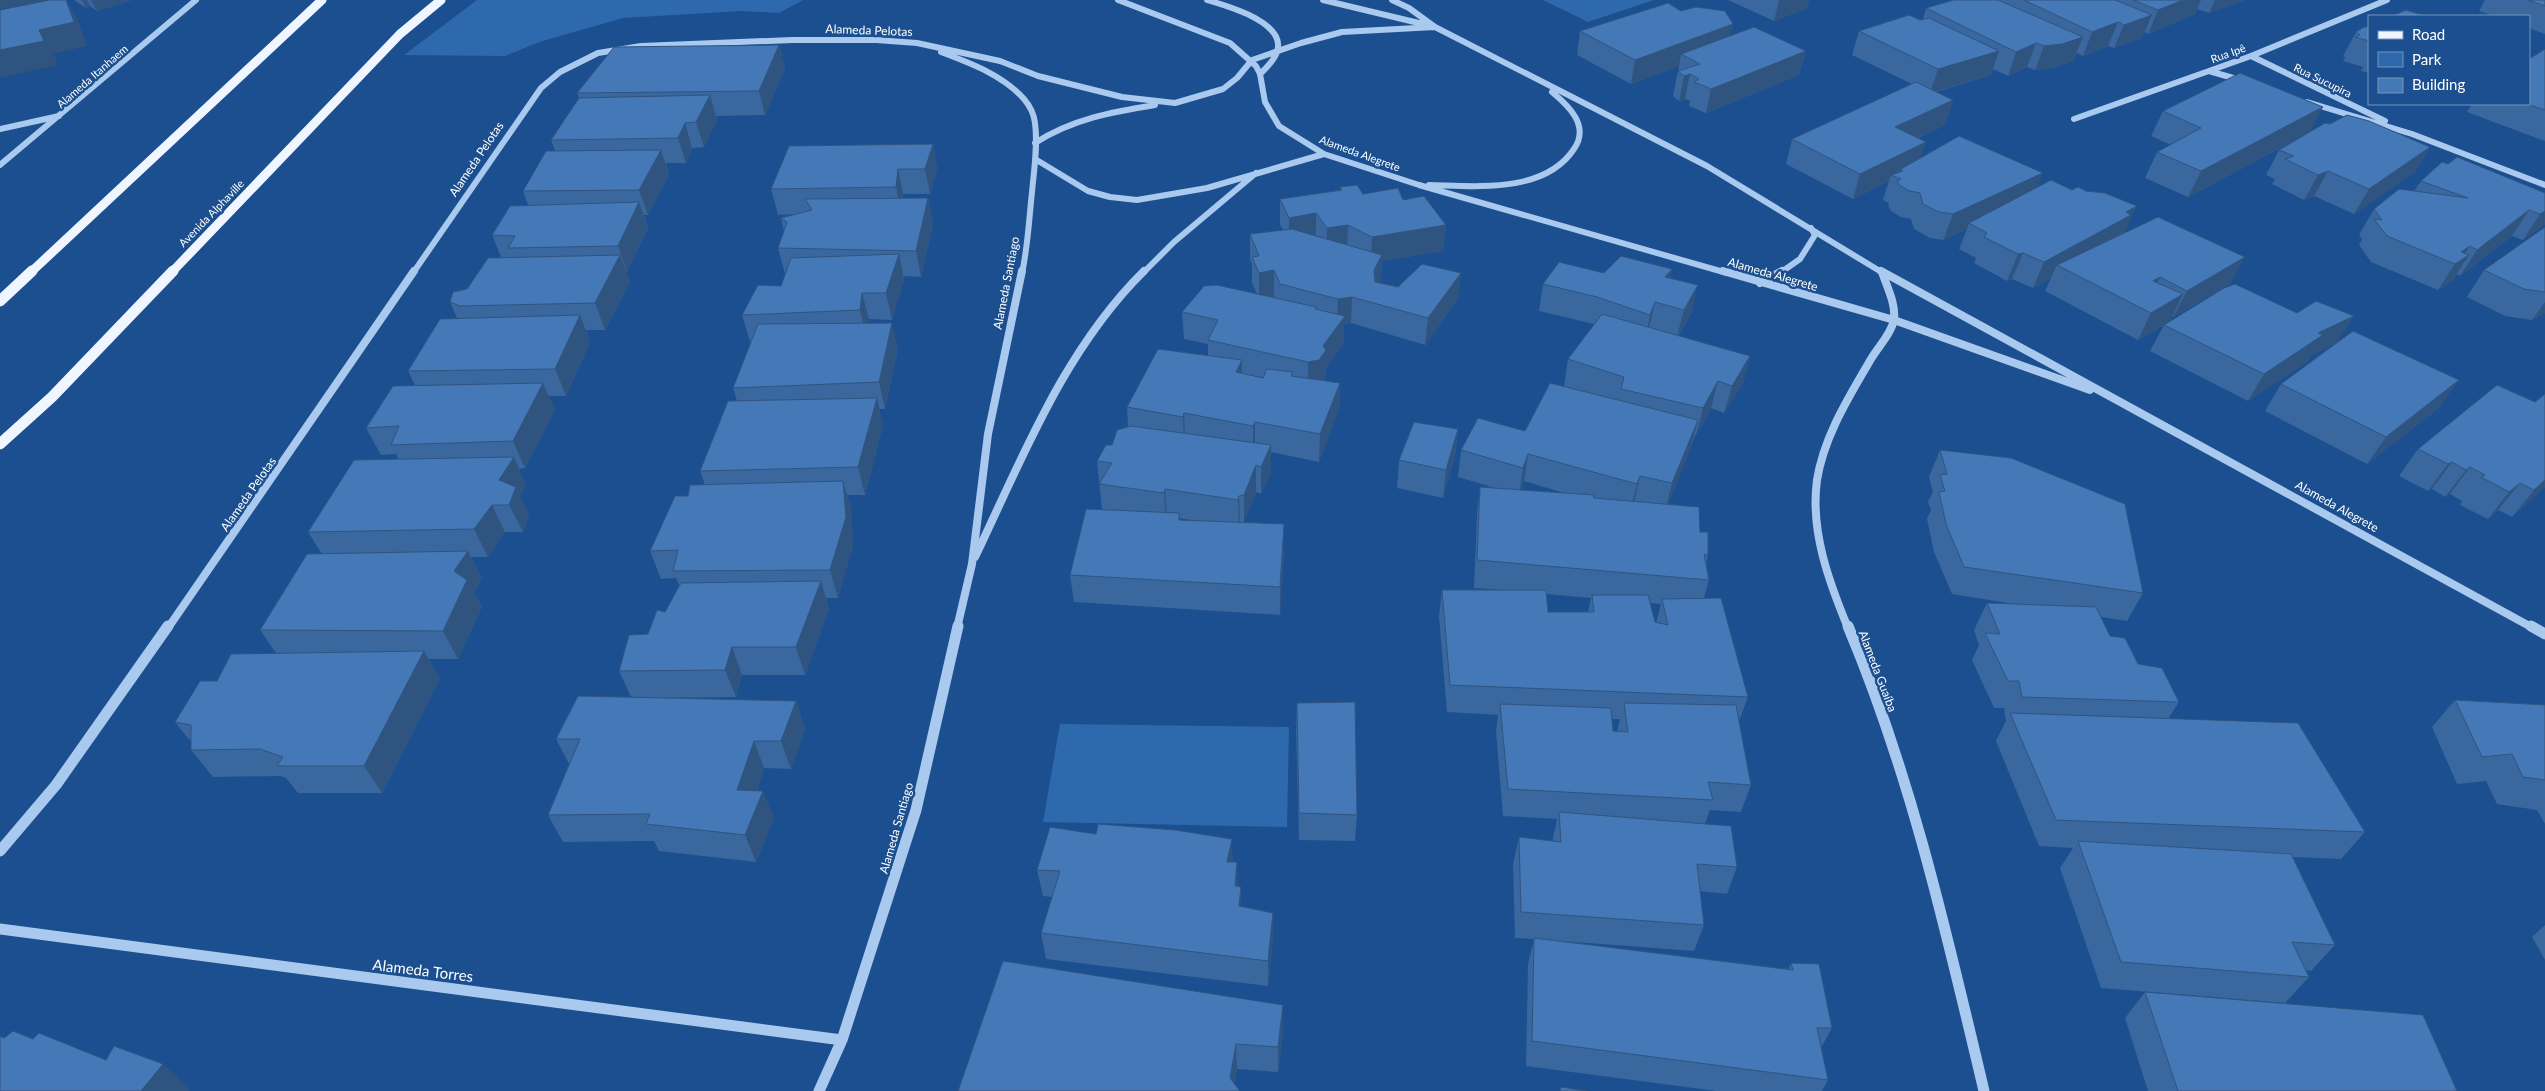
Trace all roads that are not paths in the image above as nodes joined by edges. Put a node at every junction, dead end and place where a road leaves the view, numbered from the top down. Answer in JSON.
{"nodes":[{"id":1,"x":196,"y":0,"type":"edge"},
{"id":2,"x":322,"y":0,"type":"edge"},
{"id":3,"x":440,"y":0,"type":"edge"},
{"id":4,"x":1118,"y":0,"type":"edge"},
{"id":5,"x":1206,"y":0,"type":"edge"},
{"id":6,"x":1323,"y":0,"type":"edge"},
{"id":7,"x":1392,"y":0,"type":"edge"},
{"id":8,"x":2387,"y":0,"type":"edge"},
{"id":9,"x":1435,"y":27,"type":"junction"},
{"id":10,"x":917,"y":43,"type":"junction"},
{"id":11,"x":1278,"y":50,"type":"junction"},
{"id":12,"x":2251,"y":56,"type":"junction"},
{"id":13,"x":1252,"y":60,"type":"junction"},
{"id":14,"x":2209,"y":71,"type":"junction"},
{"id":15,"x":1260,"y":74,"type":"junction"},
{"id":16,"x":1539,"y":81,"type":"junction"},
{"id":17,"x":2246,"y":82,"type":"edge"},
{"id":18,"x":2302,"y":100,"type":"edge"},
{"id":19,"x":1175,"y":102,"type":"junction"},
{"id":20,"x":62,"y":116,"type":"junction"},
{"id":21,"x":2074,"y":119,"type":"dead end"},
{"id":22,"x":0,"y":129,"type":"edge"},
{"id":23,"x":2412,"y":134,"type":"junction"},
{"id":24,"x":1035,"y":143,"type":"junction"},
{"id":25,"x":1324,"y":154,"type":"junction"},
{"id":26,"x":1035,"y":159,"type":"junction"},
{"id":27,"x":0,"y":165,"type":"edge"},
{"id":28,"x":1256,"y":173,"type":"junction"},
{"id":29,"x":2545,"y":185,"type":"edge"},
{"id":30,"x":1419,"y":186,"type":"junction"},
{"id":31,"x":1811,"y":228,"type":"junction"},
{"id":32,"x":1882,"y":272,"type":"junction"},
{"id":33,"x":1760,"y":283,"type":"junction"},
{"id":34,"x":0,"y":301,"type":"edge"},
{"id":35,"x":1894,"y":320,"type":"junction"},
{"id":36,"x":2117,"y":399,"type":"junction"},
{"id":37,"x":0,"y":444,"type":"edge"},
{"id":38,"x":972,"y":564,"type":"junction"},
{"id":39,"x":2545,"y":634,"type":"edge"},
{"id":40,"x":0,"y":851,"type":"edge"},
{"id":41,"x":0,"y":929,"type":"edge"},
{"id":42,"x":842,"y":1040,"type":"junction"},
{"id":43,"x":819,"y":1091,"type":"edge"},
{"id":44,"x":1984,"y":1091,"type":"edge"}],
"edges":[{"from":1,"to":20,"type":"street","name":"Alameda Itanhaem"},
{"from":2,"to":34,"type":"main road"},
{"from":3,"to":37,"type":"main road","name":"Avenida Alphaville"},
{"from":4,"to":13,"type":"street","name":"Alameda Alegrete"},
{"from":5,"to":11,"type":"street"},
{"from":6,"to":9,"type":"street"},
{"from":7,"to":9,"type":"street","name":"Alameda Alegrete"},
{"from":8,"to":12,"type":"street","name":"Rua Ipê"},
{"from":9,"to":11,"type":"street"},
{"from":9,"to":16,"type":"street","name":"Alameda Alegrete"},
{"from":10,"to":19,"type":"street","name":"Alameda Pelotas"},
{"from":10,"to":24,"type":"street","name":"Alameda Santiago"},
{"from":10,"to":40,"type":"street","name":"Alameda Pelotas"},
{"from":11,"to":13,"type":"street"},
{"from":11,"to":15,"type":"street"},
{"from":12,"to":14,"type":"street","name":"Rua Ipê"},
{"from":12,"to":23,"type":"street","name":"Rua Sucupira"},
{"from":13,"to":15,"type":"street","name":"Alameda Alegrete"},
{"from":13,"to":19,"type":"street","name":"Alameda Pelotas"},
{"from":14,"to":17,"type":"street"},
{"from":14,"to":21,"type":"street","name":"Rua Ipê"},
{"from":15,"to":25,"type":"street","name":"Alameda Alegrete"},
{"from":16,"to":30,"type":"street","name":"Alameda Alegrete"},
{"from":16,"to":31,"type":"street","name":"Alameda Alegrete"},
{"from":18,"to":23,"type":"street","name":"Rua Sucupira"},
{"from":19,"to":24,"type":"street"},
{"from":20,"to":22,"type":"street"},
{"from":20,"to":27,"type":"street","name":"Alameda Itanhaem"},
{"from":23,"to":29,"type":"street","name":"Rua Sucupira"},
{"from":24,"to":26,"type":"street","name":"Alameda Santiago"},
{"from":25,"to":28,"type":"street"},
{"from":25,"to":30,"type":"street","name":"Alameda Alegrete"},
{"from":26,"to":28,"type":"street"},
{"from":26,"to":38,"type":"street","name":"Alameda Santiago"},
{"from":28,"to":38,"type":"street","name":"Alameda Santiago"},
{"from":30,"to":33,"type":"street","name":"Alameda Alegrete"},
{"from":31,"to":32,"type":"street","name":"Alameda Alegrete"},
{"from":31,"to":33,"type":"street"},
{"from":32,"to":35,"type":"street"},
{"from":32,"to":36,"type":"street","name":"Alameda Alegrete"},
{"from":33,"to":35,"type":"street","name":"Alameda Alegrete"},
{"from":35,"to":36,"type":"street","name":"Alameda Alegrete"},
{"from":35,"to":44,"type":"street","name":"Alameda Guaíba"},
{"from":36,"to":39,"type":"street","name":"Alameda Alegrete"},
{"from":38,"to":42,"type":"street","name":"Alameda Santiago"},
{"from":41,"to":42,"type":"street","name":"Alameda Torres"},
{"from":42,"to":43,"type":"street","name":"Alameda Santiago"}]}
